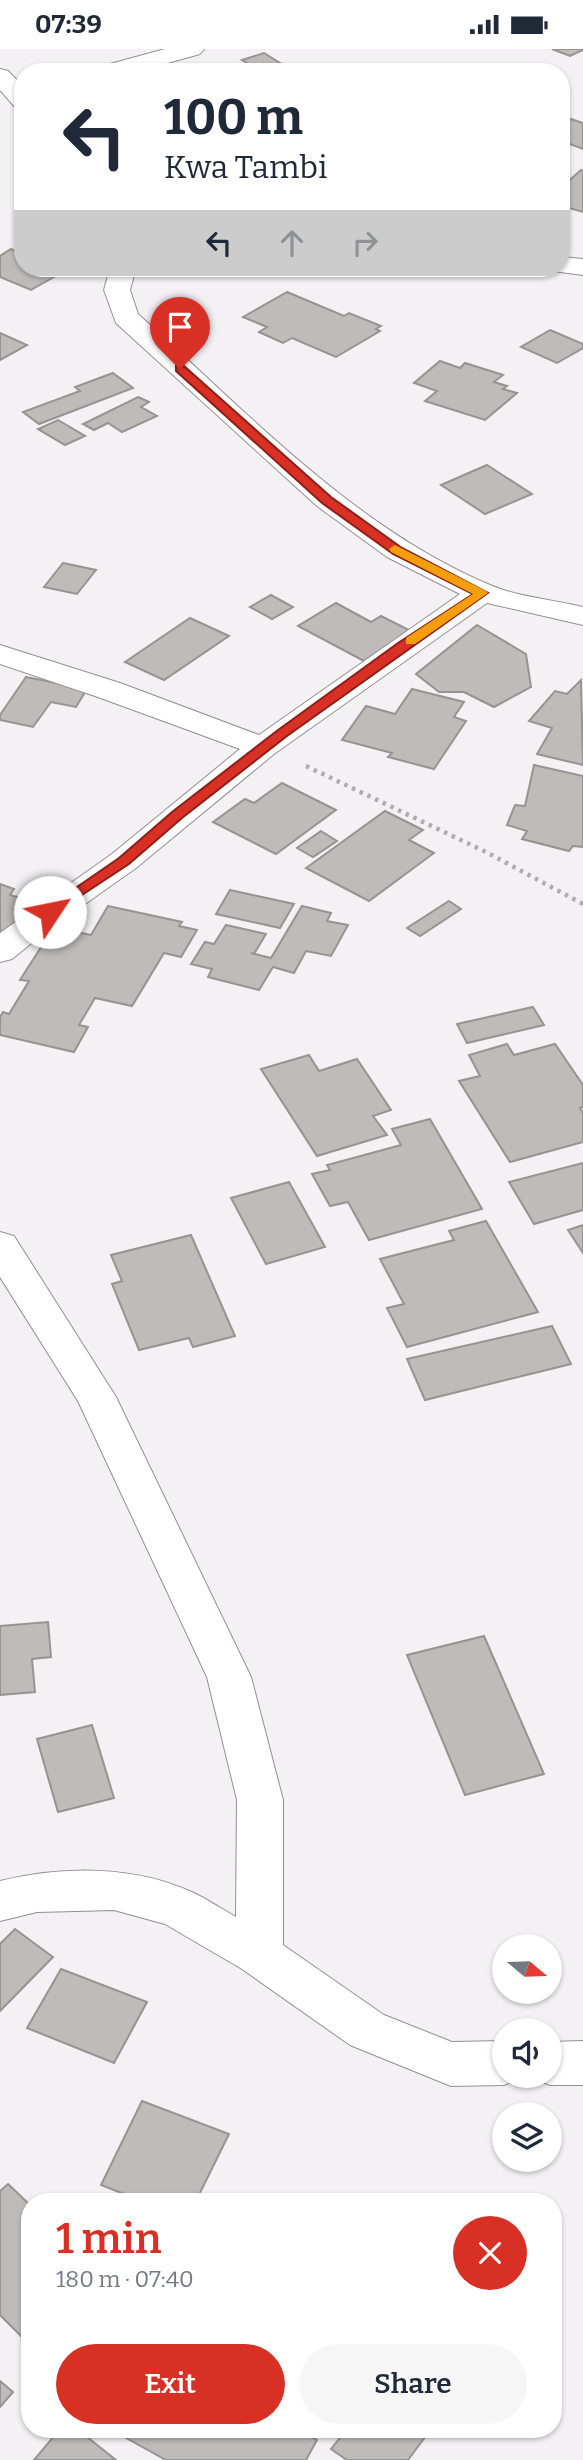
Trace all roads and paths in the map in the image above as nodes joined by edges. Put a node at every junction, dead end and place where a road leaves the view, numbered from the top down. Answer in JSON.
{"nodes":[{"id":1,"x":192,"y":49,"type":"edge"},
{"id":2,"x":140,"y":63,"type":"edge"},
{"id":3,"x":0,"y":76,"type":"edge"},
{"id":4,"x":14,"y":96,"type":"edge"},
{"id":5,"x":120,"y":277,"type":"edge"},
{"id":6,"x":482,"y":593,"type":"junction"},
{"id":7,"x":583,"y":616,"type":"edge"},
{"id":8,"x":0,"y":654,"type":"edge"},
{"id":9,"x":263,"y":747,"type":"junction"},
{"id":10,"x":583,"y":904,"type":"edge"},
{"id":11,"x":0,"y":951,"type":"edge"},
{"id":12,"x":0,"y":1245,"type":"edge"},
{"id":13,"x":0,"y":1901,"type":"edge"},
{"id":14,"x":259,"y":1955,"type":"junction"},
{"id":15,"x":492,"y":2063,"type":"edge"},
{"id":16,"x":562,"y":2063,"type":"edge"},
{"id":17,"x":583,"y":2063,"type":"edge"}],
"edges":[{"from":1,"to":2,"type":"street"},
{"from":3,"to":4,"type":"street"},
{"from":5,"to":6,"type":"street"},
{"from":6,"to":7,"type":"street"},
{"from":6,"to":9,"type":"street"},
{"from":8,"to":9,"type":"street"},
{"from":9,"to":10,"type":"path"},
{"from":9,"to":11,"type":"street"},
{"from":12,"to":14,"type":"street"},
{"from":13,"to":14,"type":"street"},
{"from":14,"to":15,"type":"street"},
{"from":16,"to":17,"type":"street"}]}
